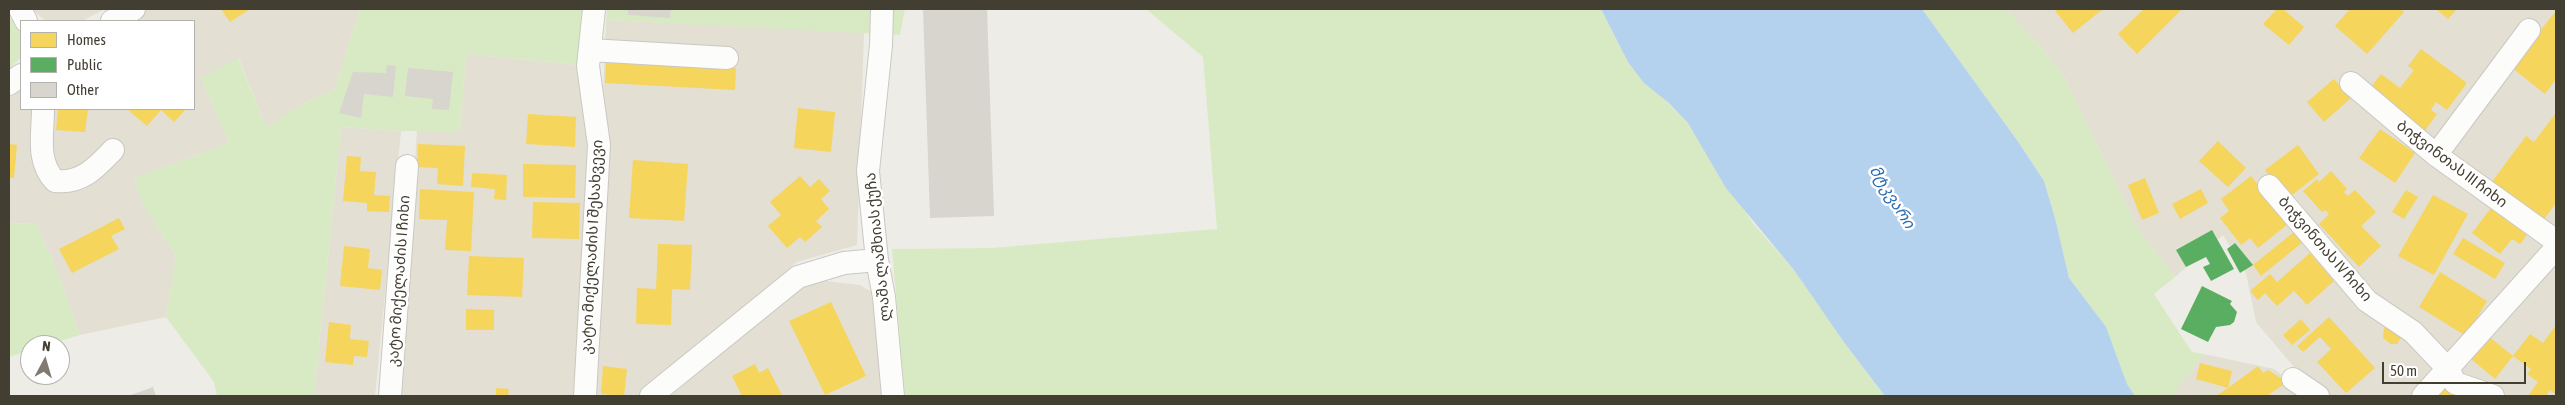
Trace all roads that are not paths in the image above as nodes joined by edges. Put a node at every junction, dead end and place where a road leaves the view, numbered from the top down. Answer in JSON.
{"nodes":[{"id":1,"x":134,"y":9,"type":"edge"},
{"id":2,"x":594,"y":9,"type":"edge"},
{"id":3,"x":882,"y":9,"type":"edge"},
{"id":4,"x":114,"y":20,"type":"edge"},
{"id":5,"x":2529,"y":30,"type":"dead end"},
{"id":6,"x":590,"y":50,"type":"junction"},
{"id":7,"x":727,"y":58,"type":"dead end"},
{"id":8,"x":20,"y":76,"type":"edge"},
{"id":9,"x":2351,"y":83,"type":"dead end"},
{"id":10,"x":9,"y":84,"type":"edge"},
{"id":11,"x":43,"y":110,"type":"edge"},
{"id":12,"x":113,"y":150,"type":"dead end"},
{"id":13,"x":2436,"y":155,"type":"junction"},
{"id":14,"x":407,"y":166,"type":"dead end"},
{"id":15,"x":2269,"y":186,"type":"dead end"},
{"id":16,"x":2556,"y":241,"type":"edge"},
{"id":17,"x":2556,"y":248,"type":"edge"},
{"id":18,"x":877,"y":260,"type":"junction"},
{"id":19,"x":2449,"y":370,"type":"junction"},
{"id":20,"x":2293,"y":379,"type":"dead end"},
{"id":21,"x":390,"y":396,"type":"edge"},
{"id":22,"x":584,"y":396,"type":"edge"},
{"id":23,"x":651,"y":396,"type":"edge"},
{"id":24,"x":893,"y":396,"type":"edge"},
{"id":25,"x":2318,"y":396,"type":"edge"},
{"id":26,"x":2423,"y":396,"type":"edge"},
{"id":27,"x":2493,"y":396,"type":"edge"}],
"edges":[{"from":1,"to":4,"type":"street"},
{"from":2,"to":6,"type":"street","name":"კატო მიქელაძის I შესახვევი"},
{"from":3,"to":18,"type":"street","name":"ლაშა ლაშხიას ქუჩა"},
{"from":5,"to":13,"type":"street"},
{"from":6,"to":7,"type":"street"},
{"from":6,"to":22,"type":"street","name":"კატო მიქელაძის I შესახვევი"},
{"from":8,"to":10,"type":"street"},
{"from":9,"to":13,"type":"street","name":"ბიჭვინთას III ჩიხი"},
{"from":11,"to":12,"type":"street"},
{"from":13,"to":16,"type":"street","name":"ბიჭვინთას III ჩიხი"},
{"from":14,"to":21,"type":"street","name":"კატო მიქელაძის I ჩიხი"},
{"from":15,"to":19,"type":"street","name":"ბიჭვინთას IV ჩიხი"},
{"from":17,"to":19,"type":"street"},
{"from":18,"to":23,"type":"street"},
{"from":18,"to":24,"type":"street","name":"ლაშა ლაშხიას ქუჩა"},
{"from":19,"to":26,"type":"street"},
{"from":19,"to":27,"type":"street","name":"ბიჭვინთას IV ჩიხი"},
{"from":20,"to":25,"type":"street"}]}
